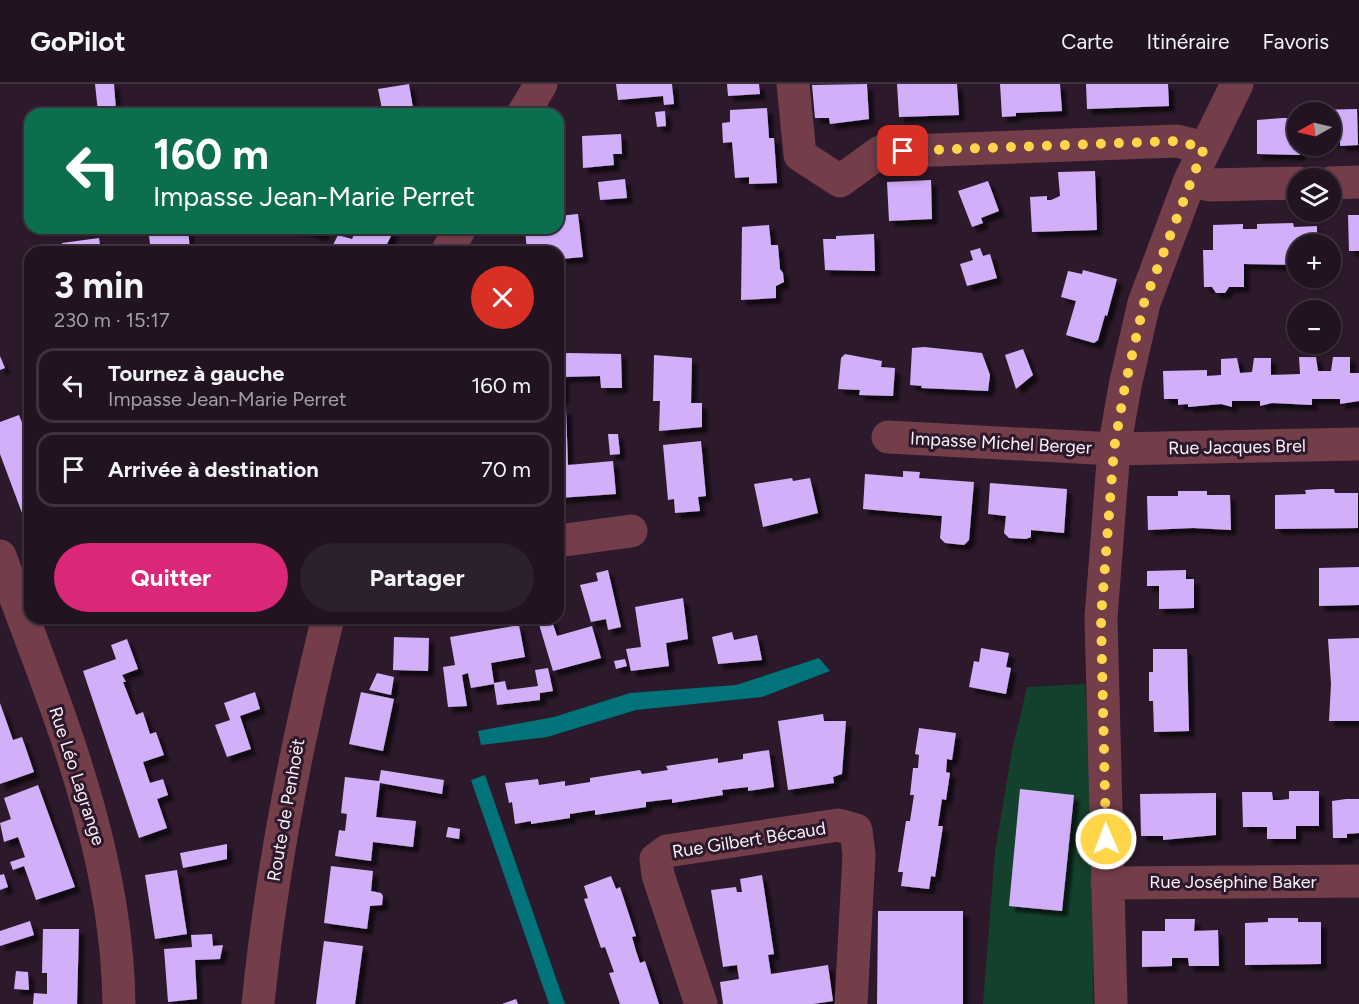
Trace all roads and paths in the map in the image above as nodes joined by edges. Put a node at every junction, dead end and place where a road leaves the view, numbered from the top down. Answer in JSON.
{"nodes":[{"id":1,"x":541,"y":84,"type":"edge"},
{"id":2,"x":793,"y":84,"type":"edge"},
{"id":3,"x":1237,"y":84,"type":"edge"},
{"id":4,"x":527,"y":108,"type":"edge"},
{"id":5,"x":1204,"y":148,"type":"junction"},
{"id":6,"x":1190,"y":180,"type":"junction"},
{"id":7,"x":1359,"y":182,"type":"edge"},
{"id":8,"x":1287,"y":183,"type":"edge"},
{"id":9,"x":1341,"y":183,"type":"edge"},
{"id":10,"x":888,"y":436,"type":"dead end"},
{"id":11,"x":1359,"y":444,"type":"edge"},
{"id":12,"x":1114,"y":449,"type":"junction"},
{"id":13,"x":631,"y":531,"type":"dead end"},
{"id":14,"x":564,"y":540,"type":"edge"},
{"id":15,"x":0,"y":555,"type":"edge"},
{"id":16,"x":24,"y":621,"type":"edge"},
{"id":17,"x":25,"y":624,"type":"edge"},
{"id":18,"x":327,"y":624,"type":"edge"},
{"id":19,"x":1359,"y":881,"type":"edge"},
{"id":20,"x":1107,"y":883,"type":"junction"},
{"id":21,"x":119,"y":1004,"type":"edge"},
{"id":22,"x":258,"y":1004,"type":"edge"},
{"id":23,"x":701,"y":1004,"type":"edge"},
{"id":24,"x":851,"y":1004,"type":"edge"},
{"id":25,"x":1111,"y":1004,"type":"edge"}],
"edges":[{"from":1,"to":4,"type":"street"},
{"from":2,"to":5,"type":"street"},
{"from":3,"to":5,"type":"street"},
{"from":5,"to":6,"type":"street"},
{"from":6,"to":8,"type":"street"},
{"from":6,"to":12,"type":"street"},
{"from":7,"to":9,"type":"street"},
{"from":10,"to":12,"type":"street","name":"Impasse Michel Berger"},
{"from":11,"to":12,"type":"street","name":"Rue Jacques Brel"},
{"from":12,"to":20,"type":"street"},
{"from":13,"to":14,"type":"street"},
{"from":15,"to":16,"type":"street","name":"Rue Léo Lagrange"},
{"from":17,"to":21,"type":"street","name":"Rue Léo Lagrange"},
{"from":18,"to":22,"type":"street","name":"Route de Penhoët"},
{"from":19,"to":20,"type":"street","name":"Rue Joséphine Baker"},
{"from":20,"to":25,"type":"street"},
{"from":23,"to":24,"type":"street","name":"Rue Gilbert Bécaud"}]}
